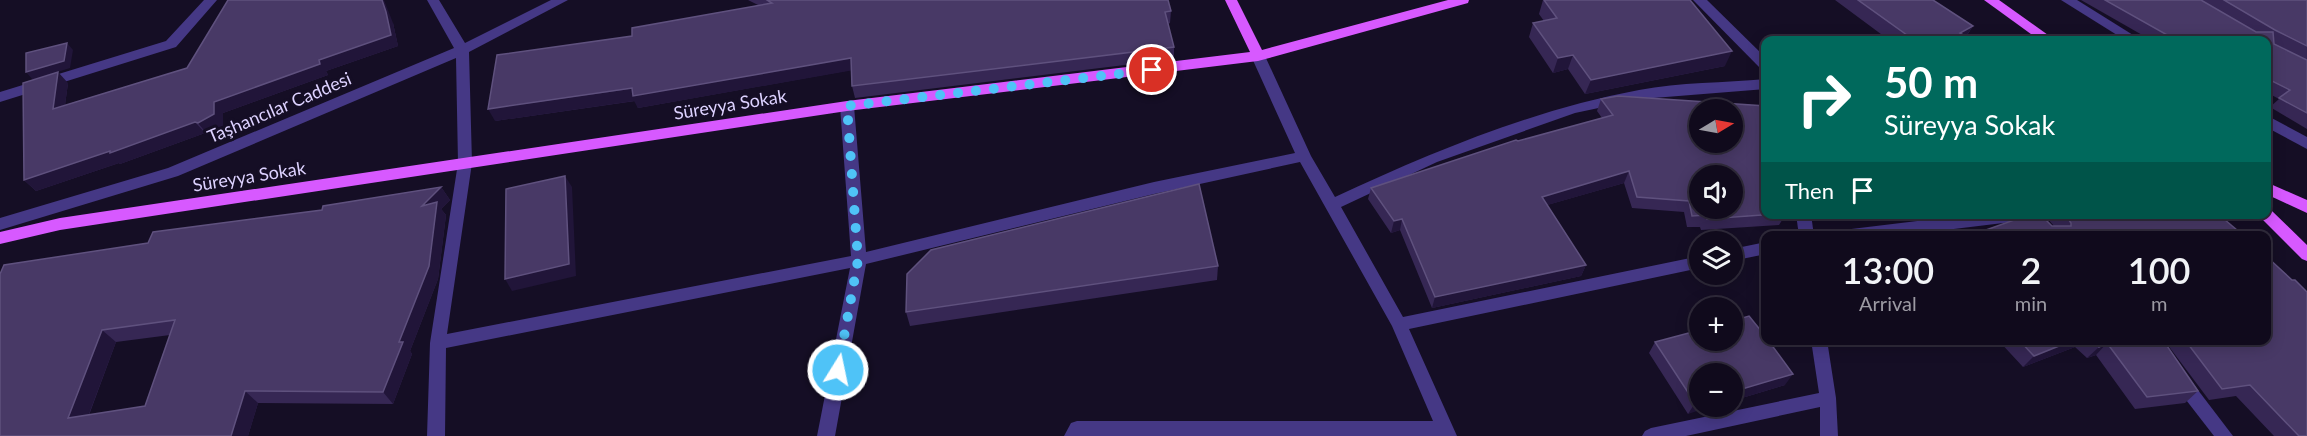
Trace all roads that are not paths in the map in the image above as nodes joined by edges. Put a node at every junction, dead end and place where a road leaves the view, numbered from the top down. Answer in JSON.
{"nodes":[{"id":1,"x":211,"y":0,"type":"edge"},
{"id":2,"x":433,"y":0,"type":"edge"},
{"id":3,"x":562,"y":0,"type":"edge"},
{"id":4,"x":1231,"y":0,"type":"edge"},
{"id":5,"x":1463,"y":0,"type":"edge"},
{"id":6,"x":1699,"y":0,"type":"edge"},
{"id":7,"x":1990,"y":0,"type":"edge"},
{"id":8,"x":2067,"y":0,"type":"edge"},
{"id":9,"x":2042,"y":36,"type":"edge"},
{"id":10,"x":2127,"y":36,"type":"edge"},
{"id":11,"x":462,"y":50,"type":"junction"},
{"id":12,"x":1258,"y":56,"type":"junction"},
{"id":13,"x":1761,"y":61,"type":"edge"},
{"id":14,"x":1761,"y":84,"type":"edge"},
{"id":15,"x":0,"y":97,"type":"edge"},
{"id":16,"x":847,"y":106,"type":"junction"},
{"id":17,"x":2271,"y":123,"type":"edge"},
{"id":18,"x":2307,"y":144,"type":"edge"},
{"id":19,"x":1304,"y":156,"type":"junction"},
{"id":20,"x":465,"y":163,"type":"junction"},
{"id":21,"x":2271,"y":189,"type":"edge"},
{"id":22,"x":1332,"y":205,"type":"junction"},
{"id":23,"x":2307,"y":207,"type":"edge"},
{"id":24,"x":2012,"y":219,"type":"edge"},
{"id":25,"x":2271,"y":219,"type":"edge"},
{"id":26,"x":0,"y":224,"type":"edge"},
{"id":27,"x":1893,"y":231,"type":"edge"},
{"id":28,"x":0,"y":238,"type":"edge"},
{"id":29,"x":1761,"y":249,"type":"edge"},
{"id":30,"x":1743,"y":253,"type":"edge"},
{"id":31,"x":2307,"y":255,"type":"edge"},
{"id":32,"x":858,"y":260,"type":"junction"},
{"id":33,"x":1689,"y":264,"type":"edge"},
{"id":34,"x":1399,"y":324,"type":"junction"},
{"id":35,"x":438,"y":343,"type":"junction"},
{"id":36,"x":1821,"y":345,"type":"edge"},
{"id":37,"x":2174,"y":370,"type":"edge"},
{"id":38,"x":1828,"y":398,"type":"junction"},
{"id":39,"x":1446,"y":432,"type":"edge"},
{"id":40,"x":436,"y":436,"type":"edge"},
{"id":41,"x":826,"y":436,"type":"edge"},
{"id":42,"x":1073,"y":436,"type":"edge"},
{"id":43,"x":1651,"y":436,"type":"edge"},
{"id":44,"x":1829,"y":436,"type":"edge"},
{"id":45,"x":2224,"y":436,"type":"edge"}],
"edges":[{"from":1,"to":15,"type":"street"},
{"from":2,"to":11,"type":"street"},
{"from":3,"to":11,"type":"street","name":"Taşhancılar Caddesi"},
{"from":4,"to":12,"type":"main road"},
{"from":5,"to":12,"type":"main road","name":"Süreyya Sokak"},
{"from":6,"to":13,"type":"street"},
{"from":7,"to":9,"type":"main road"},
{"from":8,"to":10,"type":"street"},
{"from":11,"to":20,"type":"street"},
{"from":11,"to":26,"type":"street","name":"Taşhancılar Caddesi"},
{"from":12,"to":16,"type":"main road","name":"Süreyya Sokak"},
{"from":12,"to":19,"type":"street"},
{"from":14,"to":22,"type":"street"},
{"from":16,"to":20,"type":"main road","name":"Süreyya Sokak"},
{"from":16,"to":32,"type":"street"},
{"from":17,"to":18,"type":"street"},
{"from":19,"to":22,"type":"street"},
{"from":19,"to":32,"type":"street"},
{"from":20,"to":28,"type":"main road","name":"Süreyya Sokak"},
{"from":20,"to":35,"type":"street"},
{"from":21,"to":23,"type":"main road"},
{"from":22,"to":34,"type":"street"},
{"from":24,"to":27,"type":"street"},
{"from":25,"to":31,"type":"main road"},
{"from":29,"to":30,"type":"street"},
{"from":32,"to":35,"type":"street"},
{"from":32,"to":41,"type":"street"},
{"from":33,"to":34,"type":"street"},
{"from":34,"to":39,"type":"street"},
{"from":35,"to":40,"type":"street"},
{"from":36,"to":38,"type":"street"},
{"from":37,"to":45,"type":"street"},
{"from":38,"to":43,"type":"street"},
{"from":38,"to":44,"type":"street"},
{"from":39,"to":42,"type":"street"}]}
